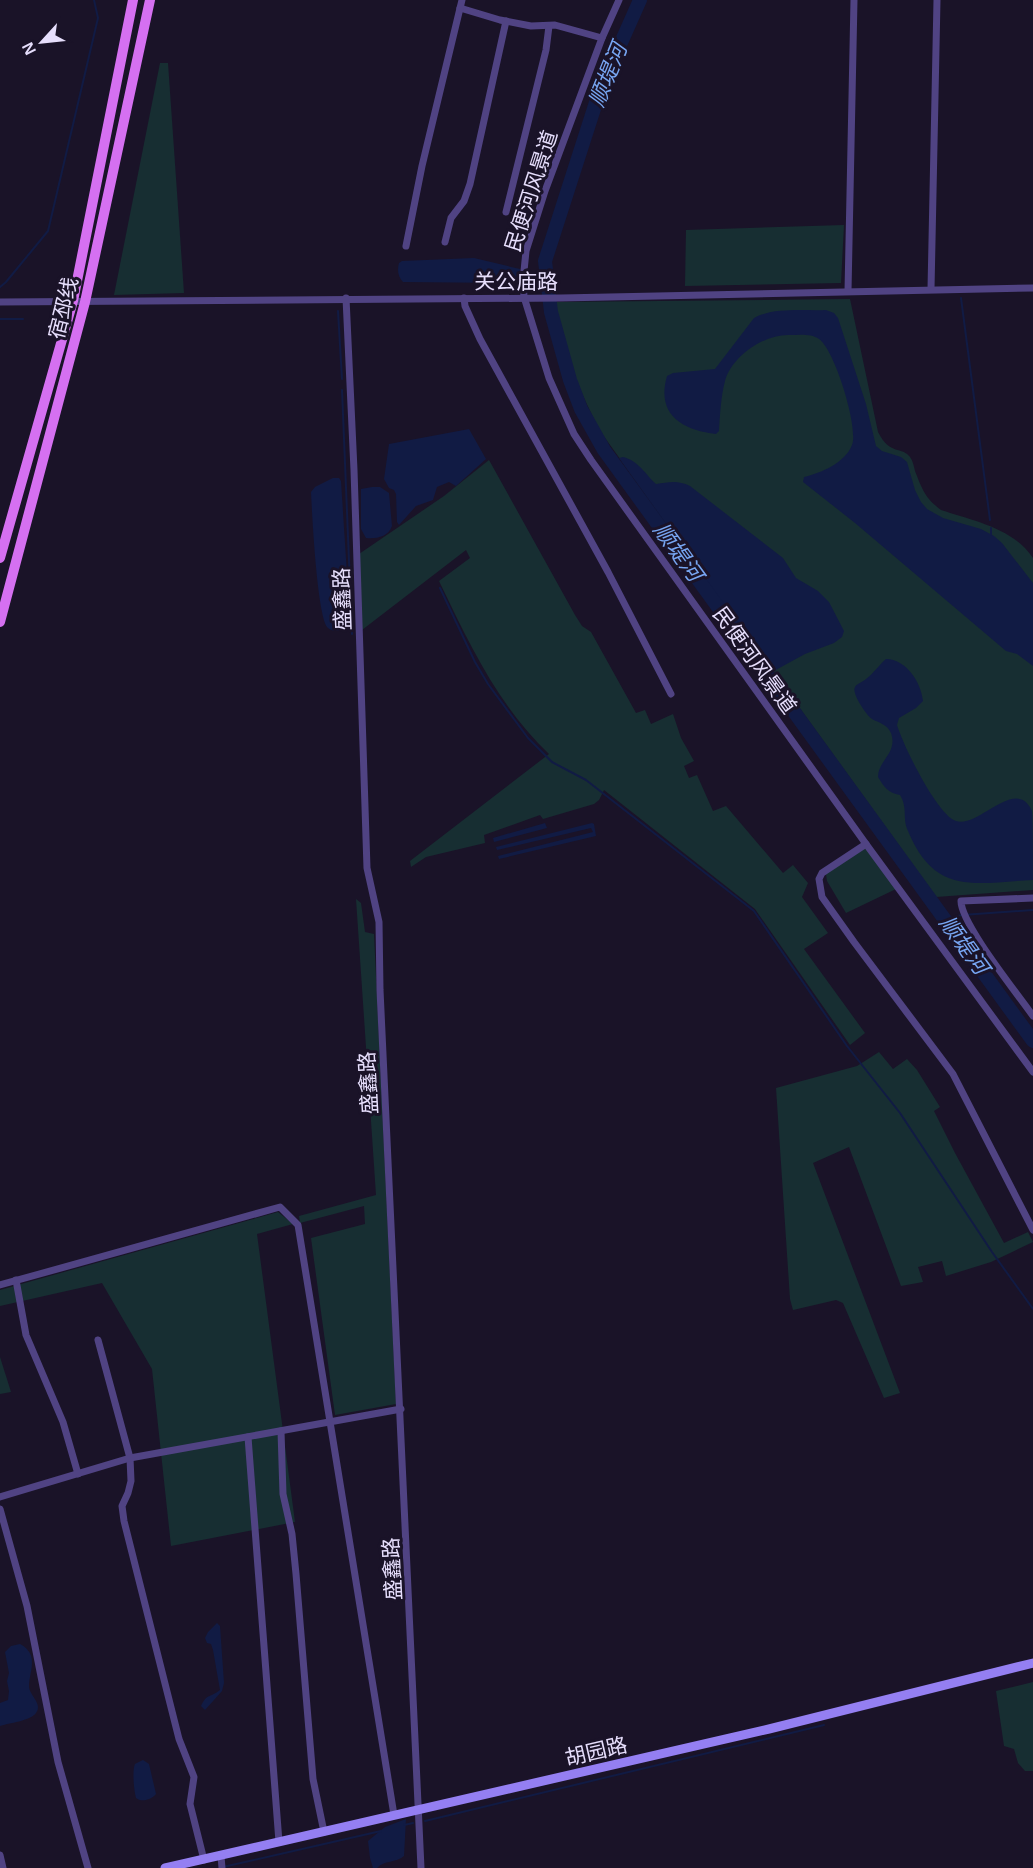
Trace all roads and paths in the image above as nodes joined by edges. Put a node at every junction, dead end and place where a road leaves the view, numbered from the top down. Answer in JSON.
{"nodes":[{"id":1,"x":133,"y":0,"type":"edge"},
{"id":2,"x":150,"y":0,"type":"edge"},
{"id":3,"x":619,"y":0,"type":"edge"},
{"id":4,"x":854,"y":0,"type":"edge"},
{"id":5,"x":937,"y":0,"type":"edge"},
{"id":6,"x":461,"y":4,"type":"edge"},
{"id":7,"x":506,"y":21,"type":"junction"},
{"id":8,"x":549,"y":26,"type":"junction"},
{"id":9,"x":602,"y":38,"type":"junction"},
{"id":10,"x":506,"y":212,"type":"dead end"},
{"id":11,"x":445,"y":242,"type":"dead end"},
{"id":12,"x":406,"y":246,"type":"dead end"},
{"id":13,"x":1033,"y":288,"type":"edge"},
{"id":14,"x":931,"y":289,"type":"junction"},
{"id":15,"x":848,"y":291,"type":"junction"},
{"id":16,"x":527,"y":297,"type":"junction"},
{"id":17,"x":346,"y":298,"type":"junction"},
{"id":18,"x":464,"y":298,"type":"junction"},
{"id":19,"x":73,"y":301,"type":"junction"},
{"id":20,"x":0,"y":302,"type":"edge"},
{"id":21,"x":85,"y":302,"type":"junction"},
{"id":22,"x":0,"y":558,"type":"edge"},
{"id":23,"x":0,"y":622,"type":"edge"},
{"id":24,"x":671,"y":694,"type":"dead end"},
{"id":25,"x":866,"y":844,"type":"junction"},
{"id":26,"x":1033,"y":898,"type":"edge"},
{"id":27,"x":1033,"y":1016,"type":"edge"},
{"id":28,"x":1033,"y":1072,"type":"edge"},
{"id":29,"x":1033,"y":1230,"type":"edge"},
{"id":30,"x":16,"y":1280,"type":"junction"},
{"id":31,"x":0,"y":1285,"type":"edge"},
{"id":32,"x":98,"y":1341,"type":"dead end"},
{"id":33,"x":401,"y":1409,"type":"junction"},
{"id":34,"x":330,"y":1422,"type":"junction"},
{"id":35,"x":281,"y":1431,"type":"junction"},
{"id":36,"x":248,"y":1437,"type":"junction"},
{"id":37,"x":130,"y":1458,"type":"junction"},
{"id":38,"x":78,"y":1474,"type":"junction"},
{"id":39,"x":0,"y":1497,"type":"edge"},
{"id":40,"x":0,"y":1509,"type":"edge"},
{"id":41,"x":1033,"y":1663,"type":"edge"},
{"id":42,"x":419,"y":1810,"type":"junction"},
{"id":43,"x":394,"y":1815,"type":"junction"},
{"id":44,"x":324,"y":1832,"type":"junction"},
{"id":45,"x":279,"y":1842,"type":"junction"},
{"id":46,"x":0,"y":1855,"type":"edge"},
{"id":47,"x":204,"y":1860,"type":"junction"},
{"id":48,"x":222,"y":1862,"type":"edge"},
{"id":49,"x":169,"y":1867,"type":"edge"},
{"id":50,"x":3,"y":1868,"type":"edge"},
{"id":51,"x":88,"y":1868,"type":"edge"},
{"id":52,"x":421,"y":1868,"type":"edge"}],
"edges":[{"from":1,"to":19,"type":"main road","name":"宿邳线"},
{"from":2,"to":21,"type":"main road","name":"宿邳线"},
{"from":3,"to":9,"type":"street","name":"民便河风景道"},
{"from":4,"to":15,"type":"street"},
{"from":5,"to":14,"type":"street"},
{"from":6,"to":7,"type":"street"},
{"from":6,"to":12,"type":"street"},
{"from":7,"to":8,"type":"street"},
{"from":7,"to":11,"type":"street"},
{"from":8,"to":9,"type":"street"},
{"from":8,"to":10,"type":"street"},
{"from":9,"to":16,"type":"street","name":"民便河风景道"},
{"from":13,"to":14,"type":"street","name":"关公庙路"},
{"from":14,"to":15,"type":"street","name":"关公庙路"},
{"from":15,"to":16,"type":"street","name":"关公庙路"},
{"from":16,"to":18,"type":"street","name":"关公庙路"},
{"from":16,"to":25,"type":"street","name":"民便河风景道"},
{"from":17,"to":18,"type":"street","name":"关公庙路"},
{"from":17,"to":21,"type":"street","name":"关公庙路"},
{"from":17,"to":33,"type":"street","name":"盛鑫路"},
{"from":18,"to":24,"type":"street"},
{"from":19,"to":20,"type":"street","name":"关公庙路"},
{"from":19,"to":21,"type":"street","name":"关公庙路"},
{"from":19,"to":22,"type":"main road","name":"宿邳线"},
{"from":21,"to":23,"type":"main road","name":"宿邳线"},
{"from":25,"to":28,"type":"street","name":"民便河风景道"},
{"from":25,"to":29,"type":"street"},
{"from":26,"to":27,"type":"street"},
{"from":30,"to":31,"type":"street"},
{"from":30,"to":34,"type":"street"},
{"from":30,"to":38,"type":"street"},
{"from":32,"to":37,"type":"street"},
{"from":33,"to":34,"type":"street"},
{"from":33,"to":42,"type":"street","name":"盛鑫路"},
{"from":34,"to":35,"type":"street"},
{"from":34,"to":43,"type":"street"},
{"from":35,"to":36,"type":"street"},
{"from":35,"to":44,"type":"street"},
{"from":36,"to":37,"type":"street"},
{"from":36,"to":45,"type":"street"},
{"from":37,"to":38,"type":"street"},
{"from":37,"to":47,"type":"street"},
{"from":38,"to":39,"type":"street"},
{"from":40,"to":51,"type":"street"},
{"from":41,"to":42,"type":"street","name":"胡园路"},
{"from":42,"to":43,"type":"street","name":"胡园路"},
{"from":42,"to":52,"type":"street","name":"盛鑫路"},
{"from":43,"to":44,"type":"street","name":"胡园路"},
{"from":44,"to":45,"type":"street","name":"胡园路"},
{"from":45,"to":48,"type":"street","name":"胡园路"},
{"from":46,"to":50,"type":"street"},
{"from":47,"to":48,"type":"street","name":"胡园路"},
{"from":47,"to":49,"type":"street","name":"胡园路"}]}
